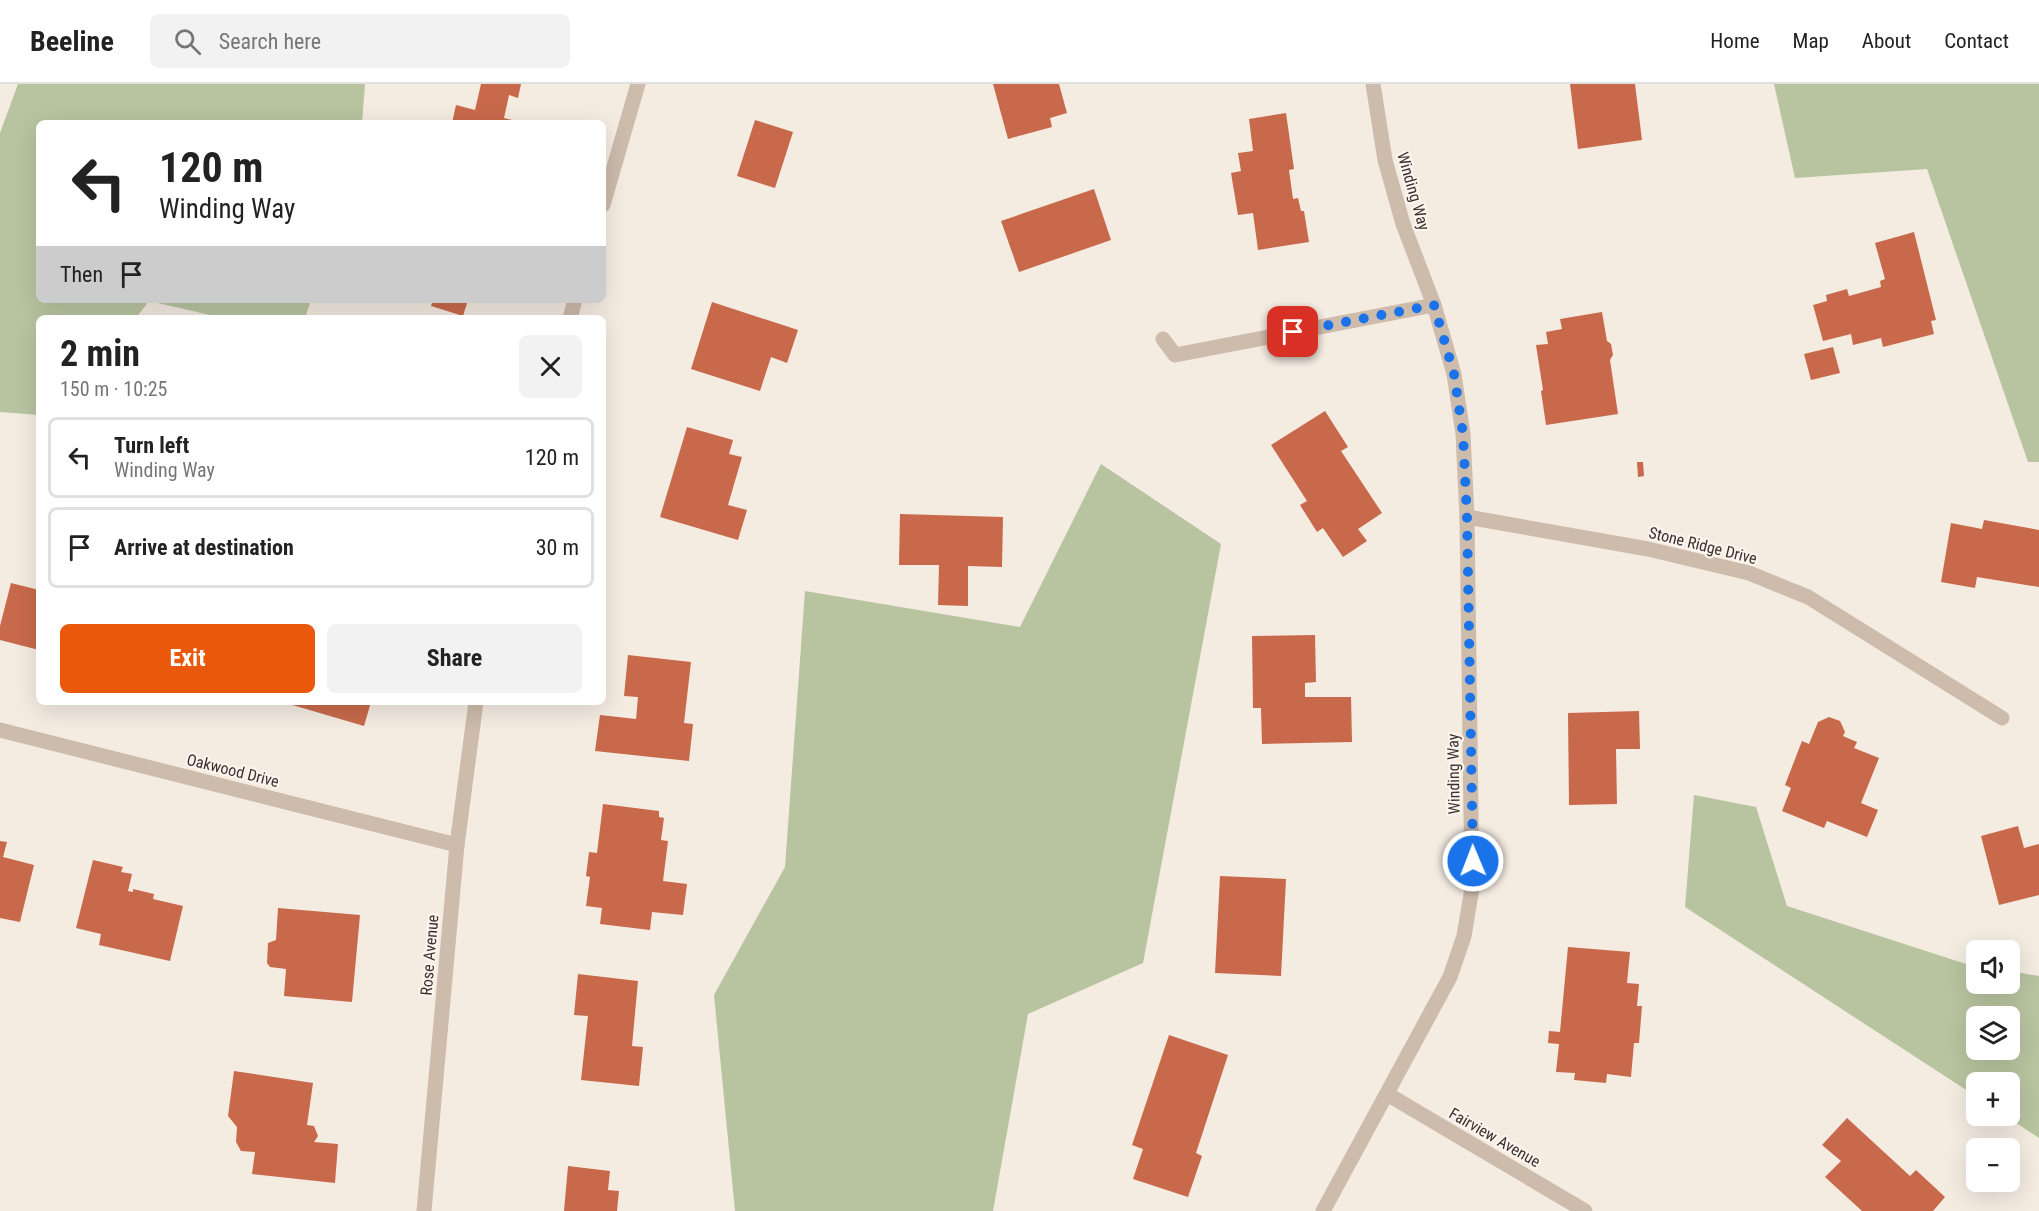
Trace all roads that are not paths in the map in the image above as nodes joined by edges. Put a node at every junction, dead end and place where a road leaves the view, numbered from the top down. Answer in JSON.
{"nodes":[{"id":1,"x":638,"y":84,"type":"edge"},
{"id":2,"x":1373,"y":84,"type":"edge"},
{"id":3,"x":606,"y":195,"type":"edge"},
{"id":4,"x":1434,"y":305,"type":"junction"},
{"id":5,"x":1163,"y":339,"type":"dead end"},
{"id":6,"x":1467,"y":517,"type":"junction"},
{"id":7,"x":476,"y":705,"type":"edge"},
{"id":8,"x":2002,"y":718,"type":"dead end"},
{"id":9,"x":0,"y":730,"type":"edge"},
{"id":10,"x":457,"y":845,"type":"junction"},
{"id":11,"x":1387,"y":1094,"type":"junction"},
{"id":12,"x":424,"y":1211,"type":"edge"},
{"id":13,"x":1323,"y":1211,"type":"edge"},
{"id":14,"x":1585,"y":1211,"type":"edge"}],
"edges":[{"from":1,"to":3,"type":"street"},
{"from":2,"to":4,"type":"street","name":"Winding Way"},
{"from":4,"to":5,"type":"street"},
{"from":4,"to":6,"type":"street","name":"Winding Way"},
{"from":6,"to":8,"type":"street","name":"Stone Ridge Drive"},
{"from":6,"to":11,"type":"street","name":"Winding Way"},
{"from":7,"to":10,"type":"street","name":"Rose Avenue"},
{"from":9,"to":10,"type":"street","name":"Oakwood Drive"},
{"from":10,"to":12,"type":"street","name":"Rose Avenue"},
{"from":11,"to":13,"type":"street","name":"Winding Way"},
{"from":11,"to":14,"type":"street","name":"Fairview Avenue"}]}
